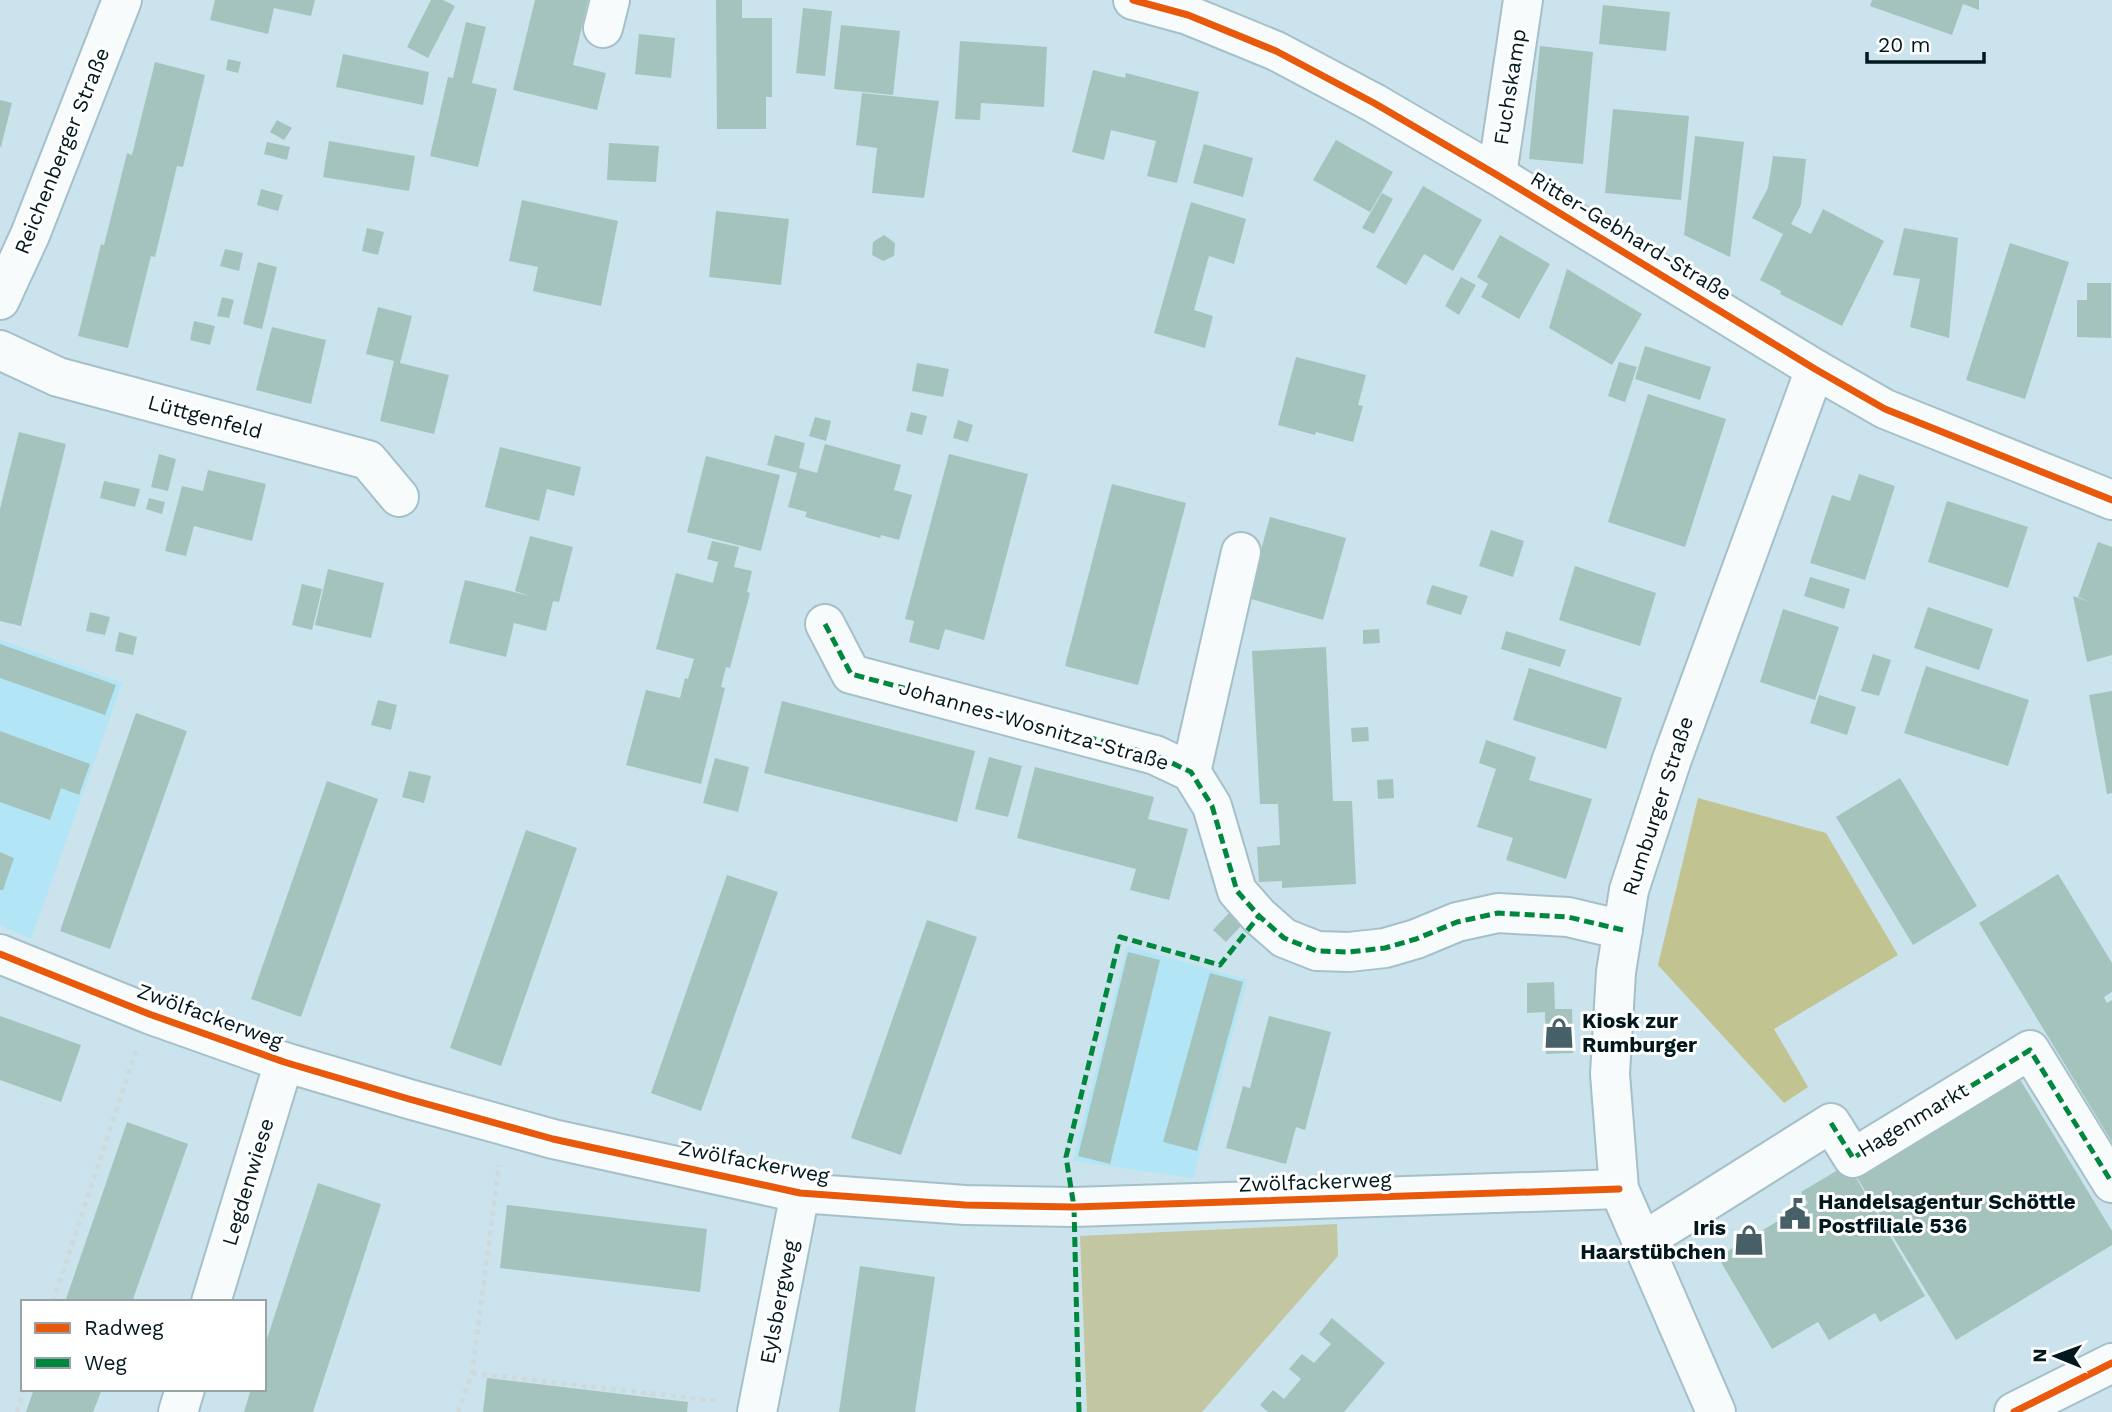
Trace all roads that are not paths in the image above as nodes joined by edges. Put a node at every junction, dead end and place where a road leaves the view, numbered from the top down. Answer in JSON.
{"nodes":[{"id":1,"x":122,"y":0,"type":"edge"},
{"id":2,"x":1523,"y":0,"type":"edge"},
{"id":3,"x":1142,"y":1,"type":"edge"},
{"id":4,"x":1497,"y":175,"type":"junction"},
{"id":5,"x":0,"y":300,"type":"edge"},
{"id":6,"x":0,"y":350,"type":"edge"},
{"id":7,"x":1815,"y":369,"type":"junction"},
{"id":8,"x":399,"y":497,"type":"dead end"},
{"id":9,"x":2112,"y":500,"type":"edge"},
{"id":10,"x":1241,"y":552,"type":"dead end"},
{"id":11,"x":825,"y":624,"type":"dead end"},
{"id":12,"x":1191,"y":772,"type":"junction"},
{"id":13,"x":1623,"y":930,"type":"junction"},
{"id":14,"x":0,"y":954,"type":"edge"},
{"id":15,"x":284,"y":1062,"type":"junction"},
{"id":16,"x":2112,"y":1183,"type":"edge"},
{"id":17,"x":1619,"y":1189,"type":"junction"},
{"id":18,"x":800,"y":1193,"type":"junction"},
{"id":19,"x":1642,"y":1242,"type":"junction"},
{"id":20,"x":212,"y":1300,"type":"edge"},
{"id":21,"x":2112,"y":1363,"type":"edge"},
{"id":22,"x":184,"y":1391,"type":"edge"},
{"id":23,"x":758,"y":1409,"type":"edge"},
{"id":24,"x":178,"y":1412,"type":"edge"},
{"id":25,"x":1716,"y":1412,"type":"edge"},
{"id":26,"x":2014,"y":1412,"type":"edge"}],
"edges":[{"from":1,"to":5,"type":"street","name":"Reichenberger Straße"},
{"from":2,"to":4,"type":"street","name":"Fuchskamp"},
{"from":3,"to":4,"type":"street","name":"Ritter-Gebhard-Straße"},
{"from":4,"to":7,"type":"street","name":"Ritter-Gebhard-Straße"},
{"from":6,"to":8,"type":"street","name":"Lüttgenfeld"},
{"from":7,"to":9,"type":"street","name":"Ritter-Gebhard-Straße"},
{"from":7,"to":13,"type":"street","name":"Rumburger Straße"},
{"from":10,"to":12,"type":"street"},
{"from":11,"to":12,"type":"street","name":"Johannes-Wosnitza-Straße"},
{"from":12,"to":13,"type":"street","name":"Johannes-Wosnitza-Straße"},
{"from":13,"to":17,"type":"street","name":"Rumburger Straße"},
{"from":14,"to":15,"type":"street","name":"Zwölfackerweg"},
{"from":15,"to":18,"type":"street","name":"Zwölfackerweg"},
{"from":15,"to":20,"type":"street","name":"Legdenwiese"},
{"from":16,"to":19,"type":"street","name":"Hagenmarkt"},
{"from":17,"to":18,"type":"street","name":"Zwölfackerweg"},
{"from":17,"to":19,"type":"street","name":"Rumburger Straße"},
{"from":18,"to":23,"type":"street","name":"Eylsbergweg"},
{"from":19,"to":25,"type":"street","name":"Rumburger Straße"},
{"from":21,"to":26,"type":"street"},
{"from":22,"to":24,"type":"street"}]}
